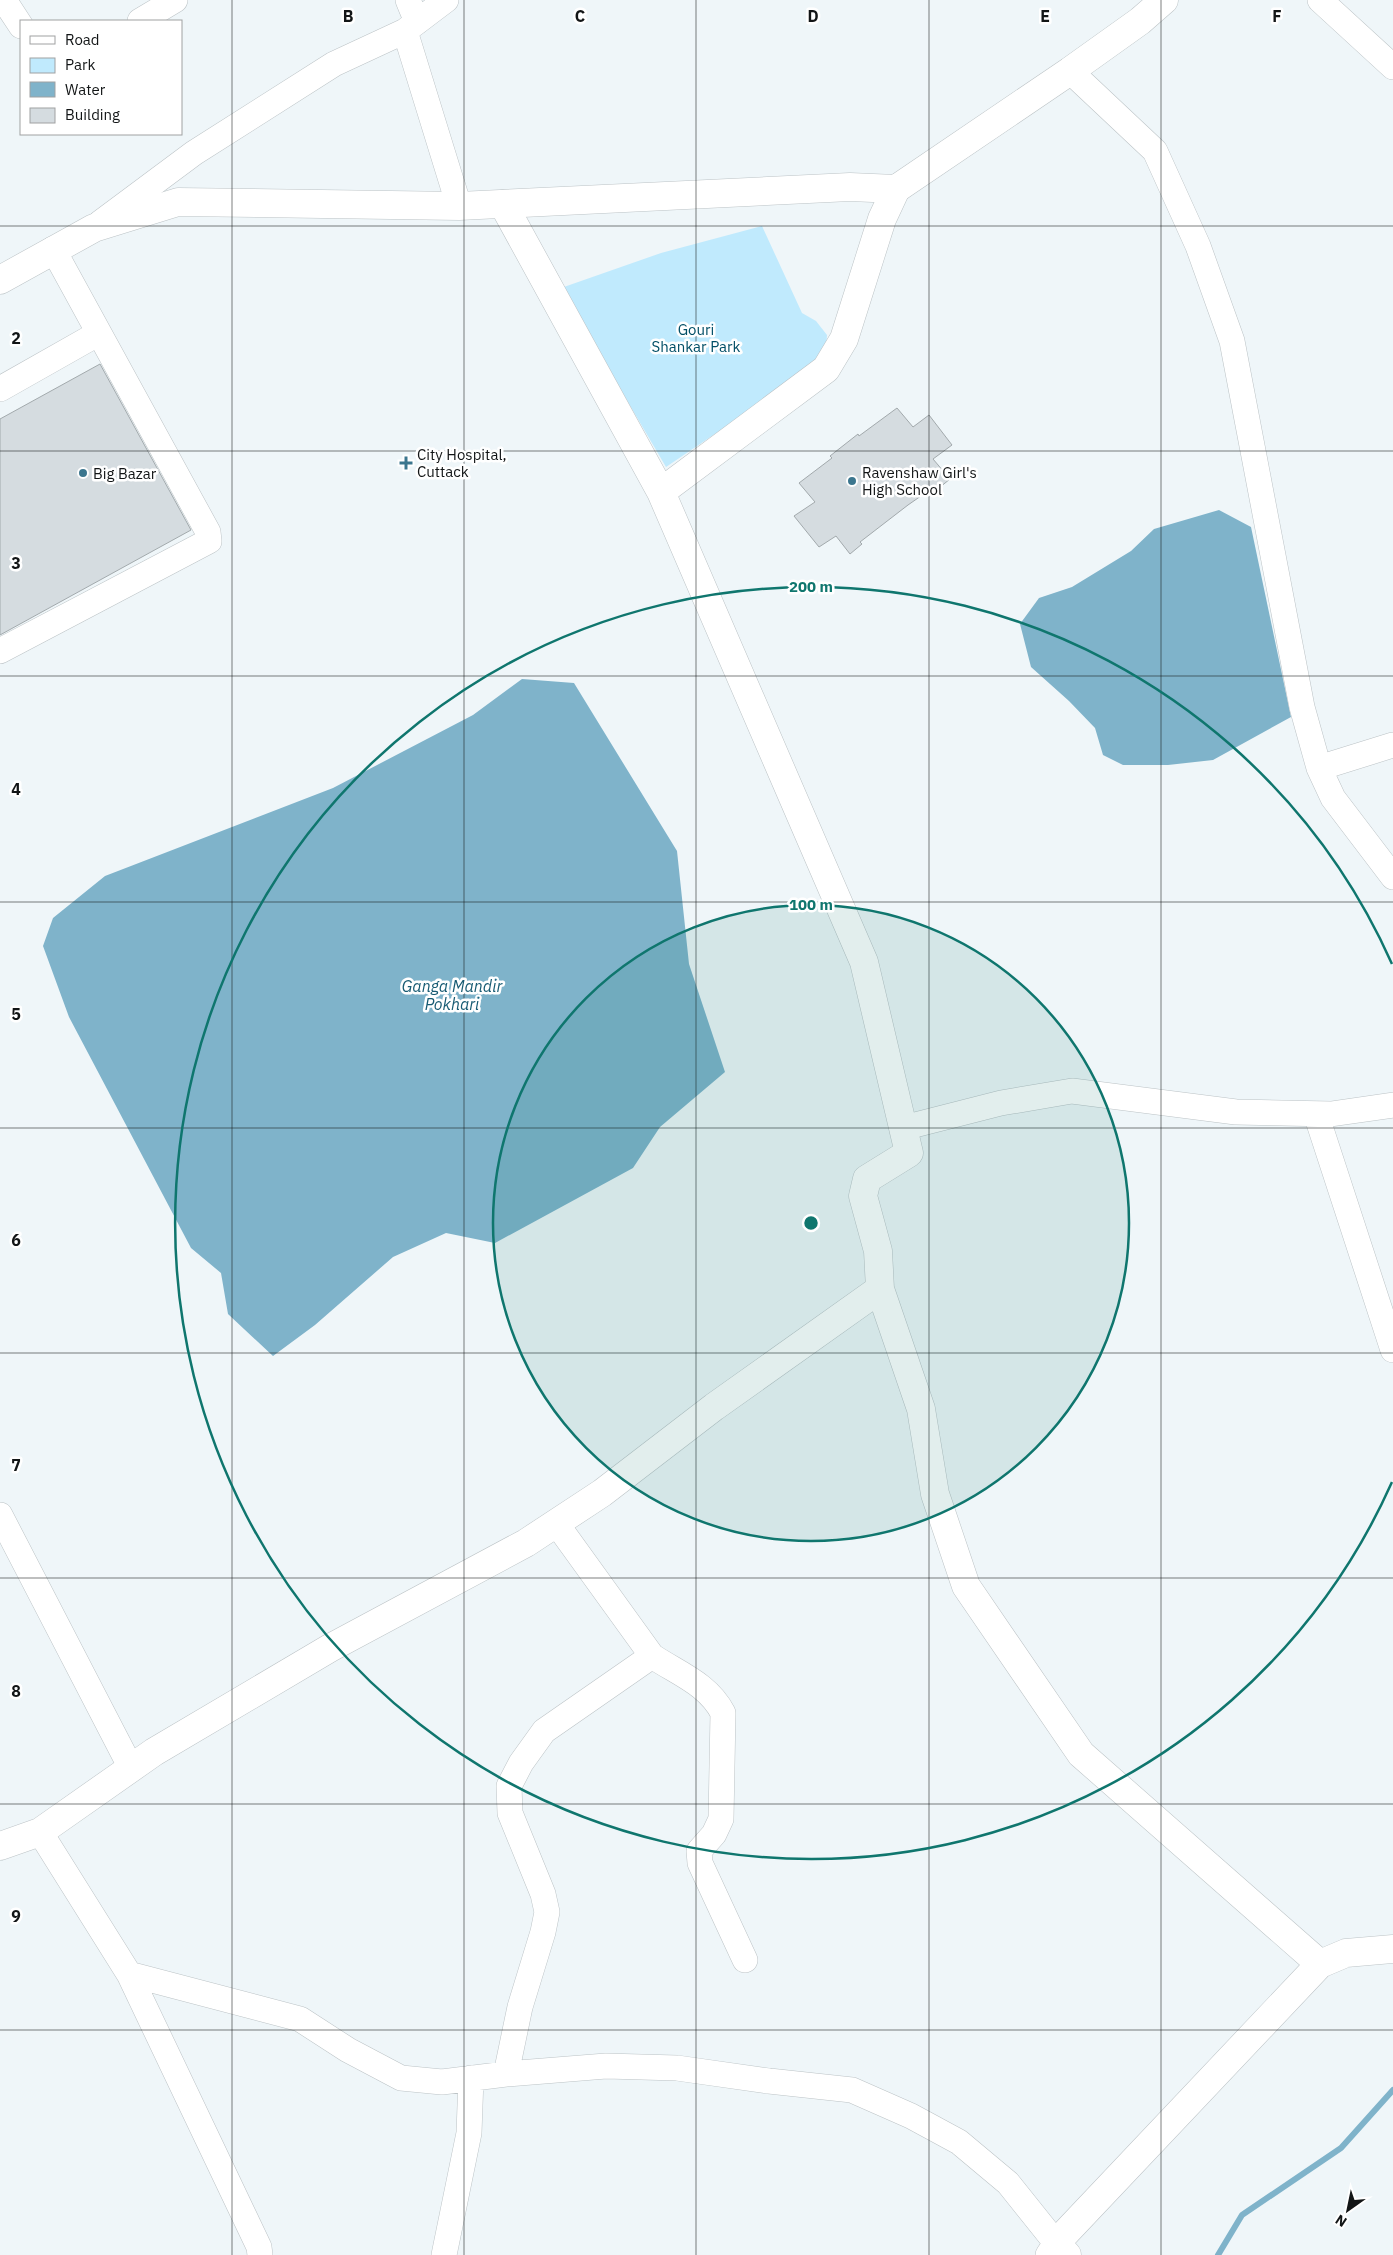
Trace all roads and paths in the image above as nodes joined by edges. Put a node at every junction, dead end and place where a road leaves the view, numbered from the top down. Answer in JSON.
{"nodes":[{"id":1,"x":4,"y":0,"type":"edge"},
{"id":2,"x":175,"y":0,"type":"edge"},
{"id":3,"x":446,"y":0,"type":"edge"},
{"id":4,"x":1164,"y":0,"type":"edge"},
{"id":5,"x":1320,"y":0,"type":"edge"},
{"id":6,"x":410,"y":18,"type":"edge"},
{"id":7,"x":142,"y":20,"type":"edge"},
{"id":8,"x":20,"y":24,"type":"edge"},
{"id":9,"x":1393,"y":67,"type":"edge"},
{"id":10,"x":1070,"y":71,"type":"junction"},
{"id":11,"x":896,"y":189,"type":"junction"},
{"id":12,"x":502,"y":204,"type":"junction"},
{"id":13,"x":459,"y":206,"type":"junction"},
{"id":14,"x":94,"y":228,"type":"junction"},
{"id":15,"x":53,"y":249,"type":"junction"},
{"id":16,"x":0,"y":280,"type":"edge"},
{"id":17,"x":100,"y":332,"type":"junction"},
{"id":18,"x":0,"y":389,"type":"edge"},
{"id":19,"x":661,"y":492,"type":"junction"},
{"id":20,"x":0,"y":651,"type":"edge"},
{"id":21,"x":1393,"y":745,"type":"edge"},
{"id":22,"x":1319,"y":768,"type":"junction"},
{"id":23,"x":1393,"y":877,"type":"edge"},
{"id":24,"x":1393,"y":1105,"type":"edge"},
{"id":25,"x":1316,"y":1114,"type":"junction"},
{"id":26,"x":903,"y":1128,"type":"junction"},
{"id":27,"x":880,"y":1289,"type":"junction"},
{"id":28,"x":1393,"y":1350,"type":"edge"},
{"id":29,"x":0,"y":1515,"type":"edge"},
{"id":30,"x":556,"y":1523,"type":"junction"},
{"id":31,"x":652,"y":1656,"type":"junction"},
{"id":32,"x":131,"y":1768,"type":"junction"},
{"id":33,"x":40,"y":1832,"type":"junction"},
{"id":34,"x":0,"y":1846,"type":"edge"},
{"id":35,"x":1393,"y":1949,"type":"edge"},
{"id":36,"x":745,"y":1960,"type":"dead end"},
{"id":37,"x":1320,"y":1964,"type":"junction"},
{"id":38,"x":129,"y":1974,"type":"junction"},
{"id":39,"x":506,"y":2074,"type":"junction"},
{"id":40,"x":471,"y":2078,"type":"junction"},
{"id":41,"x":1057,"y":2251,"type":"edge"},
{"id":42,"x":260,"y":2255,"type":"edge"},
{"id":43,"x":444,"y":2255,"type":"edge"}],
"edges":[{"from":1,"to":8,"type":"street"},
{"from":2,"to":7,"type":"street"},
{"from":3,"to":6,"type":"street"},
{"from":4,"to":10,"type":"street"},
{"from":5,"to":9,"type":"street"},
{"from":6,"to":13,"type":"street"},
{"from":6,"to":14,"type":"street"},
{"from":10,"to":11,"type":"street"},
{"from":10,"to":22,"type":"street"},
{"from":11,"to":12,"type":"street"},
{"from":11,"to":19,"type":"street"},
{"from":12,"to":13,"type":"street"},
{"from":12,"to":19,"type":"street"},
{"from":13,"to":14,"type":"street"},
{"from":14,"to":15,"type":"street"},
{"from":15,"to":16,"type":"street"},
{"from":15,"to":17,"type":"street"},
{"from":17,"to":18,"type":"street"},
{"from":17,"to":20,"type":"street"},
{"from":19,"to":26,"type":"street"},
{"from":21,"to":22,"type":"street"},
{"from":22,"to":23,"type":"street"},
{"from":24,"to":25,"type":"street"},
{"from":25,"to":26,"type":"street"},
{"from":25,"to":28,"type":"street"},
{"from":26,"to":27,"type":"street"},
{"from":27,"to":30,"type":"street"},
{"from":27,"to":37,"type":"street"},
{"from":29,"to":32,"type":"street"},
{"from":30,"to":31,"type":"street"},
{"from":30,"to":32,"type":"street"},
{"from":31,"to":36,"type":"street"},
{"from":31,"to":39,"type":"street"},
{"from":32,"to":33,"type":"street"},
{"from":33,"to":34,"type":"street"},
{"from":33,"to":38,"type":"street"},
{"from":35,"to":37,"type":"street"},
{"from":37,"to":41,"type":"street"},
{"from":38,"to":40,"type":"street"},
{"from":38,"to":42,"type":"street"},
{"from":39,"to":40,"type":"street"},
{"from":39,"to":41,"type":"street"},
{"from":40,"to":43,"type":"street"}]}
